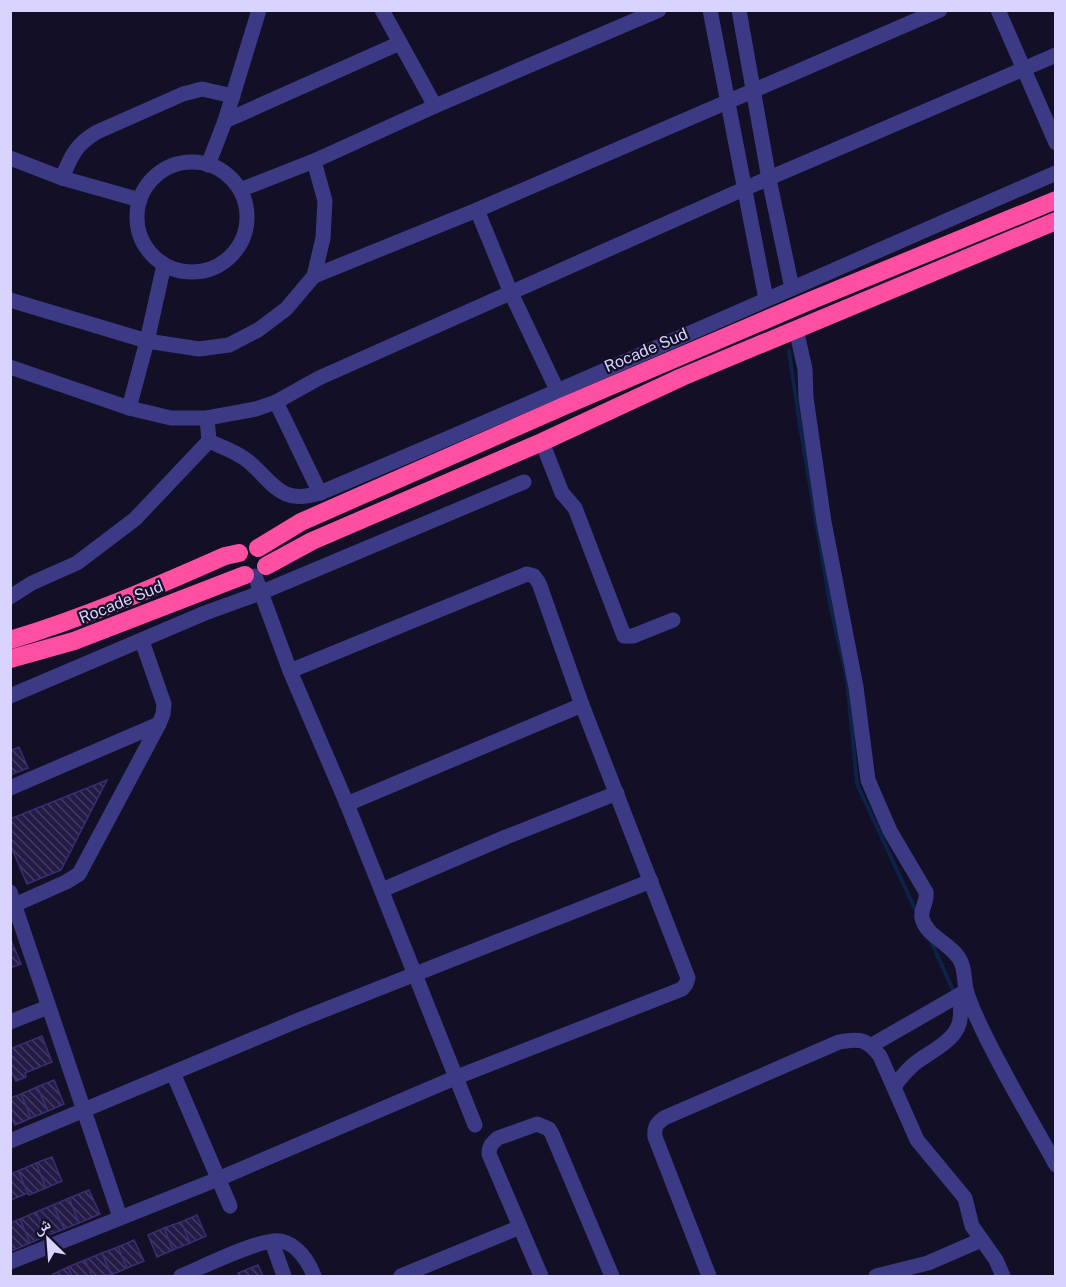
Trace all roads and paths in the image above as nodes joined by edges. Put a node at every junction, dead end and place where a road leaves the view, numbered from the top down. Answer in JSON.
{"nodes":[{"id":1,"x":259,"y":10,"type":"edge"},
{"id":2,"x":382,"y":10,"type":"edge"},
{"id":3,"x":659,"y":10,"type":"edge"},
{"id":4,"x":710,"y":10,"type":"edge"},
{"id":5,"x":739,"y":10,"type":"edge"},
{"id":6,"x":940,"y":10,"type":"edge"},
{"id":7,"x":998,"y":10,"type":"edge"},
{"id":8,"x":400,"y":43,"type":"junction"},
{"id":9,"x":1056,"y":55,"type":"edge"},
{"id":10,"x":1023,"y":68,"type":"junction"},
{"id":11,"x":754,"y":92,"type":"junction"},
{"id":12,"x":232,"y":96,"type":"junction"},
{"id":13,"x":728,"y":102,"type":"junction"},
{"id":14,"x":435,"y":106,"type":"junction"},
{"id":15,"x":225,"y":121,"type":"junction"},
{"id":16,"x":1056,"y":143,"type":"edge"},
{"id":17,"x":10,"y":158,"type":"edge"},
{"id":18,"x":314,"y":161,"type":"junction"},
{"id":19,"x":208,"y":165,"type":"junction"},
{"id":20,"x":1056,"y":173,"type":"edge"},
{"id":21,"x":62,"y":178,"type":"junction"},
{"id":22,"x":769,"y":179,"type":"junction"},
{"id":23,"x":746,"y":188,"type":"junction"},
{"id":24,"x":240,"y":190,"type":"junction"},
{"id":25,"x":140,"y":200,"type":"junction"},
{"id":26,"x":1056,"y":200,"type":"edge"},
{"id":27,"x":477,"y":210,"type":"junction"},
{"id":28,"x":1056,"y":221,"type":"edge"},
{"id":29,"x":164,"y":265,"type":"junction"},
{"id":30,"x":314,"y":276,"type":"junction"},
{"id":31,"x":792,"y":288,"type":"junction"},
{"id":32,"x":511,"y":293,"type":"junction"},
{"id":33,"x":766,"y":299,"type":"junction"},
{"id":34,"x":10,"y":300,"type":"edge"},
{"id":35,"x":796,"y":329,"type":"junction"},
{"id":36,"x":147,"y":341,"type":"junction"},
{"id":37,"x":10,"y":367,"type":"edge"},
{"id":38,"x":558,"y":392,"type":"junction"},
{"id":39,"x":276,"y":402,"type":"junction"},
{"id":40,"x":129,"y":408,"type":"junction"},
{"id":41,"x":207,"y":418,"type":"junction"},
{"id":42,"x":209,"y":441,"type":"junction"},
{"id":43,"x":542,"y":442,"type":"junction"},
{"id":44,"x":524,"y":482,"type":"dead end"},
{"id":45,"x":320,"y":493,"type":"junction"},
{"id":46,"x":258,"y":548,"type":"junction"},
{"id":47,"x":239,"y":553,"type":"junction"},
{"id":48,"x":256,"y":577,"type":"junction"},
{"id":49,"x":10,"y":597,"type":"edge"},
{"id":50,"x":673,"y":620,"type":"dead end"},
{"id":51,"x":10,"y":640,"type":"edge"},
{"id":52,"x":142,"y":641,"type":"junction"},
{"id":53,"x":10,"y":659,"type":"edge"},
{"id":54,"x":290,"y":671,"type":"junction"},
{"id":55,"x":10,"y":696,"type":"edge"},
{"id":56,"x":582,"y":705,"type":"junction"},
{"id":57,"x":159,"y":724,"type":"junction"},
{"id":58,"x":10,"y":788,"type":"edge"},
{"id":59,"x":617,"y":793,"type":"junction"},
{"id":60,"x":347,"y":804,"type":"junction"},
{"id":61,"x":651,"y":881,"type":"junction"},
{"id":62,"x":382,"y":890,"type":"junction"},
{"id":63,"x":12,"y":901,"type":"edge"},
{"id":64,"x":414,"y":974,"type":"junction"},
{"id":65,"x":963,"y":993,"type":"junction"},
{"id":66,"x":48,"y":1007,"type":"junction"},
{"id":67,"x":10,"y":1022,"type":"edge"},
{"id":68,"x":872,"y":1045,"type":"junction"},
{"id":69,"x":173,"y":1073,"type":"junction"},
{"id":70,"x":457,"y":1077,"type":"junction"},
{"id":71,"x":894,"y":1086,"type":"junction"},
{"id":72,"x":83,"y":1111,"type":"junction"},
{"id":73,"x":475,"y":1125,"type":"dead end"},
{"id":74,"x":10,"y":1141,"type":"edge"},
{"id":75,"x":1056,"y":1165,"type":"edge"},
{"id":76,"x":218,"y":1179,"type":"junction"},
{"id":77,"x":230,"y":1206,"type":"dead end"},
{"id":78,"x":120,"y":1217,"type":"junction"},
{"id":79,"x":520,"y":1227,"type":"junction"},
{"id":80,"x":981,"y":1240,"type":"junction"},
{"id":81,"x":272,"y":1242,"type":"junction"},
{"id":82,"x":10,"y":1262,"type":"edge"},
{"id":83,"x":181,"y":1276,"type":"edge"},
{"id":84,"x":284,"y":1276,"type":"edge"},
{"id":85,"x":314,"y":1276,"type":"edge"},
{"id":86,"x":400,"y":1276,"type":"edge"},
{"id":87,"x":541,"y":1276,"type":"edge"},
{"id":88,"x":612,"y":1276,"type":"edge"},
{"id":89,"x":709,"y":1276,"type":"edge"},
{"id":90,"x":876,"y":1276,"type":"edge"},
{"id":91,"x":1003,"y":1276,"type":"edge"}],
"edges":[{"from":1,"to":12,"type":"street"},
{"from":2,"to":8,"type":"street"},
{"from":3,"to":14,"type":"street"},
{"from":4,"to":13,"type":"street"},
{"from":5,"to":11,"type":"street"},
{"from":6,"to":11,"type":"street"},
{"from":7,"to":10,"type":"street"},
{"from":8,"to":14,"type":"street"},
{"from":8,"to":15,"type":"street"},
{"from":9,"to":10,"type":"street"},
{"from":10,"to":16,"type":"street"},
{"from":10,"to":22,"type":"street"},
{"from":11,"to":13,"type":"street"},
{"from":11,"to":22,"type":"street"},
{"from":12,"to":15,"type":"street"},
{"from":12,"to":21,"type":"street"},
{"from":13,"to":23,"type":"street"},
{"from":13,"to":27,"type":"street"},
{"from":14,"to":18,"type":"street"},
{"from":15,"to":19,"type":"street"},
{"from":17,"to":21,"type":"street"},
{"from":18,"to":24,"type":"street"},
{"from":18,"to":30,"type":"street"},
{"from":19,"to":24,"type":"street"},
{"from":19,"to":25,"type":"street"},
{"from":20,"to":31,"type":"street"},
{"from":21,"to":25,"type":"street"},
{"from":22,"to":23,"type":"street"},
{"from":22,"to":31,"type":"street"},
{"from":23,"to":32,"type":"street"},
{"from":23,"to":33,"type":"street"},
{"from":24,"to":29,"type":"street"},
{"from":25,"to":29,"type":"street"},
{"from":26,"to":46,"type":"highway","name":"Rocade Sud"},
{"from":27,"to":30,"type":"street"},
{"from":27,"to":32,"type":"street"},
{"from":28,"to":35,"type":"highway","name":"Rocade Sud"},
{"from":29,"to":36,"type":"street"},
{"from":30,"to":36,"type":"street"},
{"from":31,"to":33,"type":"street"},
{"from":32,"to":38,"type":"street"},
{"from":32,"to":39,"type":"street"},
{"from":33,"to":38,"type":"street"},
{"from":34,"to":36,"type":"street"},
{"from":35,"to":43,"type":"highway","name":"Rocade Sud"},
{"from":35,"to":65,"type":"street"},
{"from":36,"to":40,"type":"street"},
{"from":37,"to":40,"type":"street"},
{"from":38,"to":45,"type":"street"},
{"from":39,"to":41,"type":"street"},
{"from":39,"to":45,"type":"street"},
{"from":40,"to":41,"type":"street"},
{"from":41,"to":42,"type":"street"},
{"from":42,"to":45,"type":"street"},
{"from":42,"to":49,"type":"street"},
{"from":43,"to":48,"type":"highway","name":"Rocade Sud"},
{"from":43,"to":50,"type":"street"},
{"from":44,"to":48,"type":"street"},
{"from":46,"to":47,"type":"highway","name":"Rocade Sud"},
{"from":46,"to":48,"type":"highway"},
{"from":47,"to":48,"type":"highway"},
{"from":47,"to":51,"type":"highway","name":"Rocade Sud"},
{"from":48,"to":52,"type":"street"},
{"from":48,"to":53,"type":"highway","name":"Rocade Sud"},
{"from":48,"to":54,"type":"street"},
{"from":52,"to":55,"type":"street"},
{"from":52,"to":57,"type":"street"},
{"from":54,"to":56,"type":"street"},
{"from":54,"to":60,"type":"street"},
{"from":56,"to":59,"type":"street"},
{"from":56,"to":60,"type":"street"},
{"from":57,"to":58,"type":"street"},
{"from":57,"to":63,"type":"street"},
{"from":59,"to":61,"type":"street"},
{"from":59,"to":62,"type":"street"},
{"from":60,"to":62,"type":"street"},
{"from":61,"to":64,"type":"street"},
{"from":61,"to":70,"type":"street"},
{"from":62,"to":64,"type":"street"},
{"from":63,"to":66,"type":"street"},
{"from":64,"to":69,"type":"street"},
{"from":64,"to":70,"type":"street"},
{"from":65,"to":68,"type":"street"},
{"from":65,"to":71,"type":"street"},
{"from":65,"to":75,"type":"street"},
{"from":66,"to":67,"type":"street"},
{"from":66,"to":72,"type":"street"},
{"from":68,"to":71,"type":"street"},
{"from":68,"to":89,"type":"street"},
{"from":69,"to":72,"type":"street"},
{"from":69,"to":76,"type":"street"},
{"from":70,"to":73,"type":"street"},
{"from":70,"to":76,"type":"street"},
{"from":71,"to":80,"type":"street"},
{"from":72,"to":74,"type":"street"},
{"from":72,"to":78,"type":"street"},
{"from":76,"to":77,"type":"street"},
{"from":76,"to":78,"type":"street"},
{"from":78,"to":82,"type":"street"},
{"from":79,"to":86,"type":"street"},
{"from":79,"to":87,"type":"street"},
{"from":79,"to":88,"type":"street"},
{"from":80,"to":90,"type":"street"},
{"from":80,"to":91,"type":"street"},
{"from":81,"to":83,"type":"street"},
{"from":81,"to":84,"type":"street"},
{"from":81,"to":85,"type":"street"}]}
